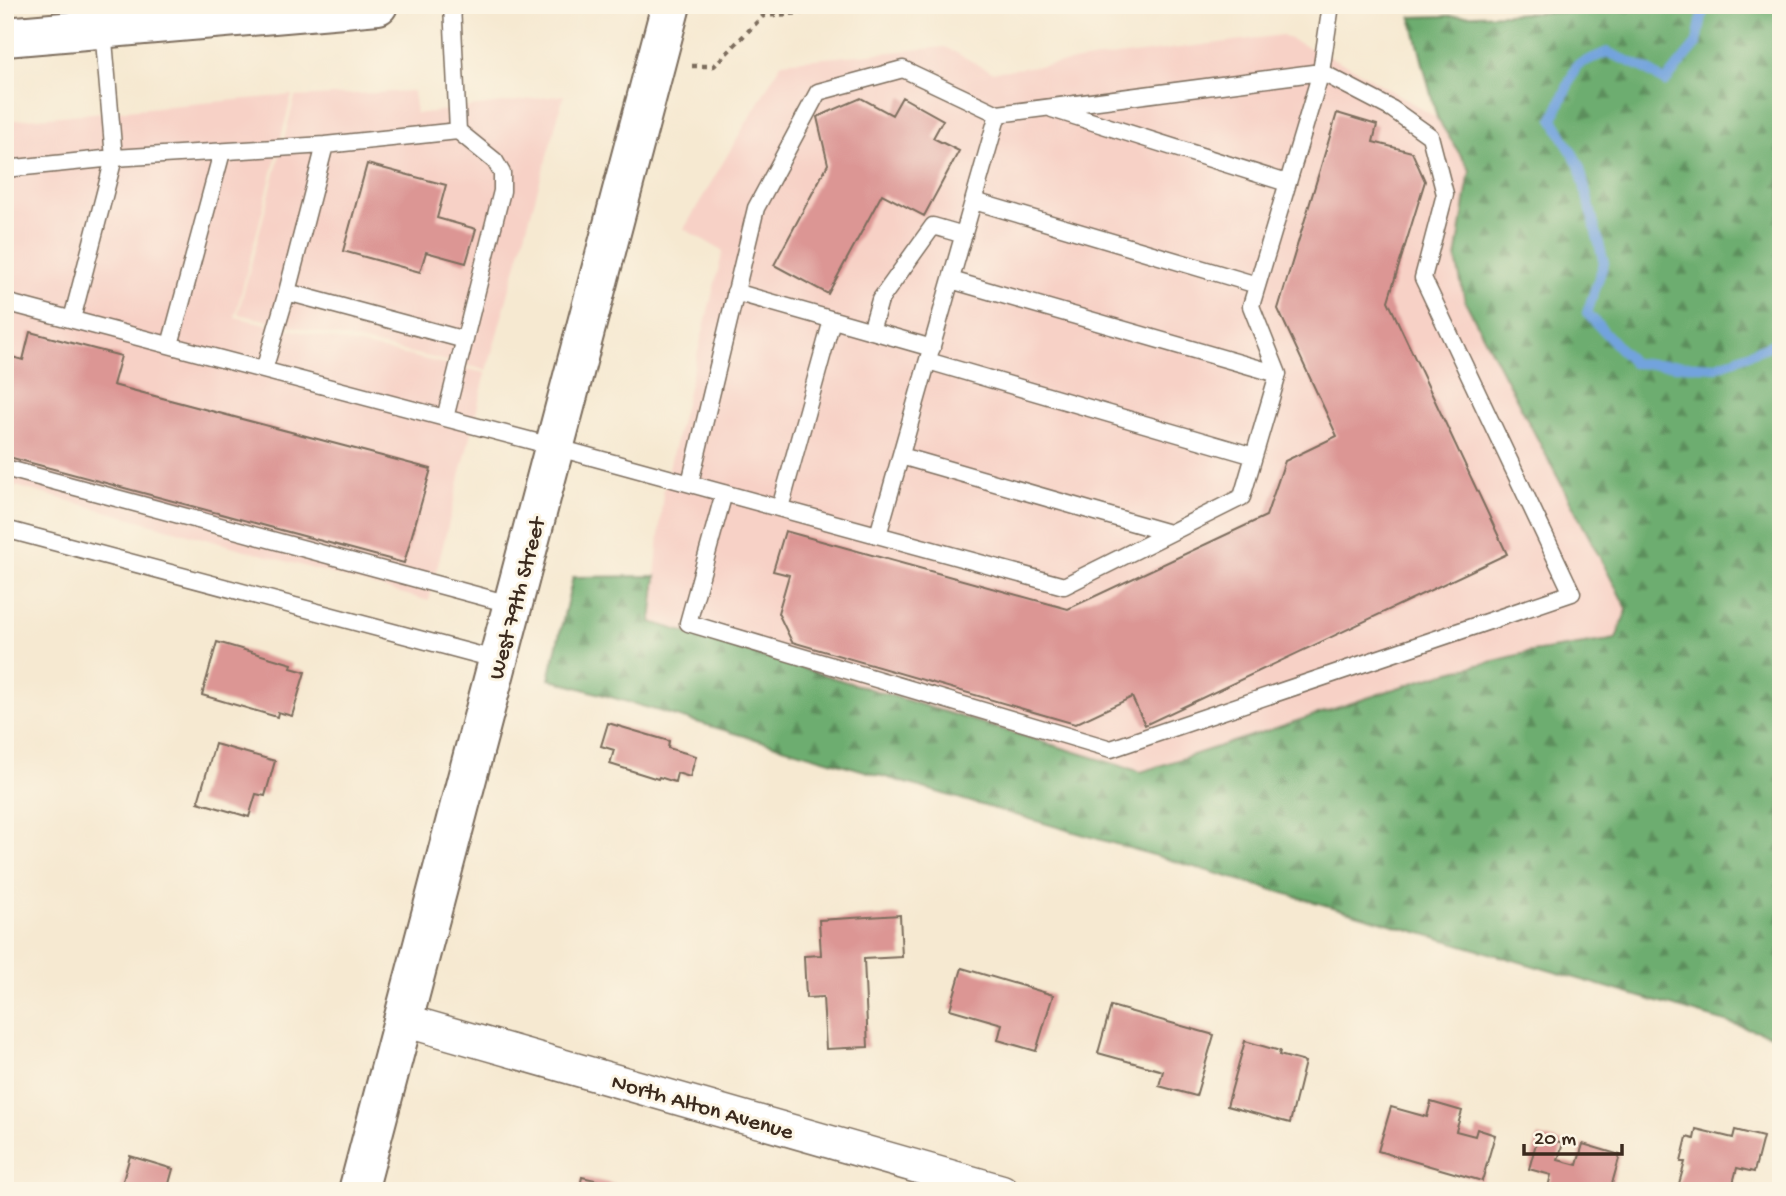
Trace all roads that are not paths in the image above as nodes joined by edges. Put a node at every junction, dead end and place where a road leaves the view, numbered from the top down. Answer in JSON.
{"nodes":[{"id":1,"x":377,"y":5,"type":"edge"},
{"id":2,"x":453,"y":5,"type":"edge"},
{"id":3,"x":671,"y":5,"type":"edge"},
{"id":4,"x":1331,"y":5,"type":"edge"},
{"id":5,"x":103,"y":17,"type":"edge"},
{"id":6,"x":5,"y":37,"type":"edge"},
{"id":7,"x":1321,"y":72,"type":"junction"},
{"id":8,"x":1047,"y":107,"type":"junction"},
{"id":9,"x":998,"y":114,"type":"junction"},
{"id":10,"x":458,"y":131,"type":"junction"},
{"id":11,"x":325,"y":145,"type":"junction"},
{"id":12,"x":222,"y":152,"type":"junction"},
{"id":13,"x":114,"y":158,"type":"junction"},
{"id":14,"x":5,"y":169,"type":"edge"},
{"id":15,"x":1287,"y":183,"type":"junction"},
{"id":16,"x":974,"y":201,"type":"junction"},
{"id":17,"x":964,"y":235,"type":"junction"},
{"id":18,"x":951,"y":280,"type":"junction"},
{"id":19,"x":1257,"y":285,"type":"junction"},
{"id":20,"x":286,"y":292,"type":"junction"},
{"id":21,"x":735,"y":292,"type":"junction"},
{"id":22,"x":5,"y":302,"type":"edge"},
{"id":23,"x":72,"y":319,"type":"junction"},
{"id":24,"x":832,"y":320,"type":"junction"},
{"id":25,"x":871,"y":331,"type":"junction"},
{"id":26,"x":465,"y":340,"type":"junction"},
{"id":27,"x":170,"y":345,"type":"junction"},
{"id":28,"x":930,"y":354,"type":"junction"},
{"id":29,"x":264,"y":370,"type":"junction"},
{"id":30,"x":1278,"y":374,"type":"junction"},
{"id":31,"x":446,"y":418,"type":"junction"},
{"id":32,"x":555,"y":447,"type":"junction"},
{"id":33,"x":901,"y":456,"type":"junction"},
{"id":34,"x":1254,"y":456,"type":"junction"},
{"id":35,"x":5,"y":468,"type":"edge"},
{"id":36,"x":690,"y":483,"type":"junction"},
{"id":37,"x":724,"y":493,"type":"junction"},
{"id":38,"x":780,"y":508,"type":"junction"},
{"id":39,"x":5,"y":529,"type":"edge"},
{"id":40,"x":1169,"y":533,"type":"junction"},
{"id":41,"x":878,"y":535,"type":"junction"},
{"id":42,"x":513,"y":605,"type":"junction"},
{"id":43,"x":498,"y":660,"type":"junction"},
{"id":44,"x":403,"y":1020,"type":"junction"},
{"id":45,"x":358,"y":1191,"type":"edge"},
{"id":46,"x":1002,"y":1191,"type":"edge"}],
"edges":[{"from":1,"to":5,"type":"main road"},
{"from":2,"to":10,"type":"lane"},
{"from":3,"to":32,"type":"main road","name":"West 79th Street"},
{"from":4,"to":7,"type":"lane"},
{"from":5,"to":6,"type":"main road"},
{"from":5,"to":13,"type":"lane"},
{"from":7,"to":8,"type":"lane"},
{"from":7,"to":15,"type":"lane"},
{"from":7,"to":37,"type":"lane"},
{"from":8,"to":9,"type":"lane"},
{"from":8,"to":15,"type":"lane"},
{"from":9,"to":16,"type":"lane"},
{"from":9,"to":21,"type":"lane"},
{"from":10,"to":11,"type":"lane"},
{"from":10,"to":26,"type":"lane"},
{"from":11,"to":12,"type":"lane"},
{"from":11,"to":20,"type":"lane"},
{"from":12,"to":13,"type":"lane"},
{"from":12,"to":27,"type":"lane"},
{"from":13,"to":14,"type":"lane"},
{"from":13,"to":23,"type":"lane"},
{"from":15,"to":19,"type":"lane"},
{"from":16,"to":17,"type":"lane"},
{"from":16,"to":19,"type":"lane"},
{"from":17,"to":18,"type":"lane"},
{"from":17,"to":25,"type":"lane"},
{"from":18,"to":28,"type":"lane"},
{"from":18,"to":30,"type":"lane"},
{"from":19,"to":30,"type":"lane"},
{"from":20,"to":26,"type":"lane"},
{"from":20,"to":29,"type":"lane"},
{"from":21,"to":24,"type":"lane"},
{"from":21,"to":36,"type":"lane"},
{"from":22,"to":23,"type":"lane"},
{"from":23,"to":27,"type":"lane"},
{"from":24,"to":25,"type":"lane"},
{"from":24,"to":38,"type":"lane"},
{"from":25,"to":28,"type":"lane"},
{"from":26,"to":31,"type":"lane"},
{"from":27,"to":29,"type":"lane"},
{"from":28,"to":33,"type":"lane"},
{"from":28,"to":34,"type":"lane"},
{"from":29,"to":31,"type":"lane"},
{"from":30,"to":34,"type":"lane"},
{"from":31,"to":32,"type":"lane"},
{"from":32,"to":36,"type":"lane"},
{"from":32,"to":42,"type":"main road","name":"West 79th Street"},
{"from":33,"to":40,"type":"lane"},
{"from":33,"to":41,"type":"lane"},
{"from":34,"to":40,"type":"lane"},
{"from":35,"to":42,"type":"lane"},
{"from":36,"to":37,"type":"lane"},
{"from":37,"to":38,"type":"lane"},
{"from":38,"to":41,"type":"lane"},
{"from":39,"to":43,"type":"lane"},
{"from":40,"to":41,"type":"lane"},
{"from":42,"to":43,"type":"main road","name":"West 79th Street"},
{"from":43,"to":44,"type":"main road","name":"West 79th Street"},
{"from":44,"to":45,"type":"main road","name":"West 79th Street"},
{"from":44,"to":46,"type":"street","name":"North Alton Avenue"}]}
